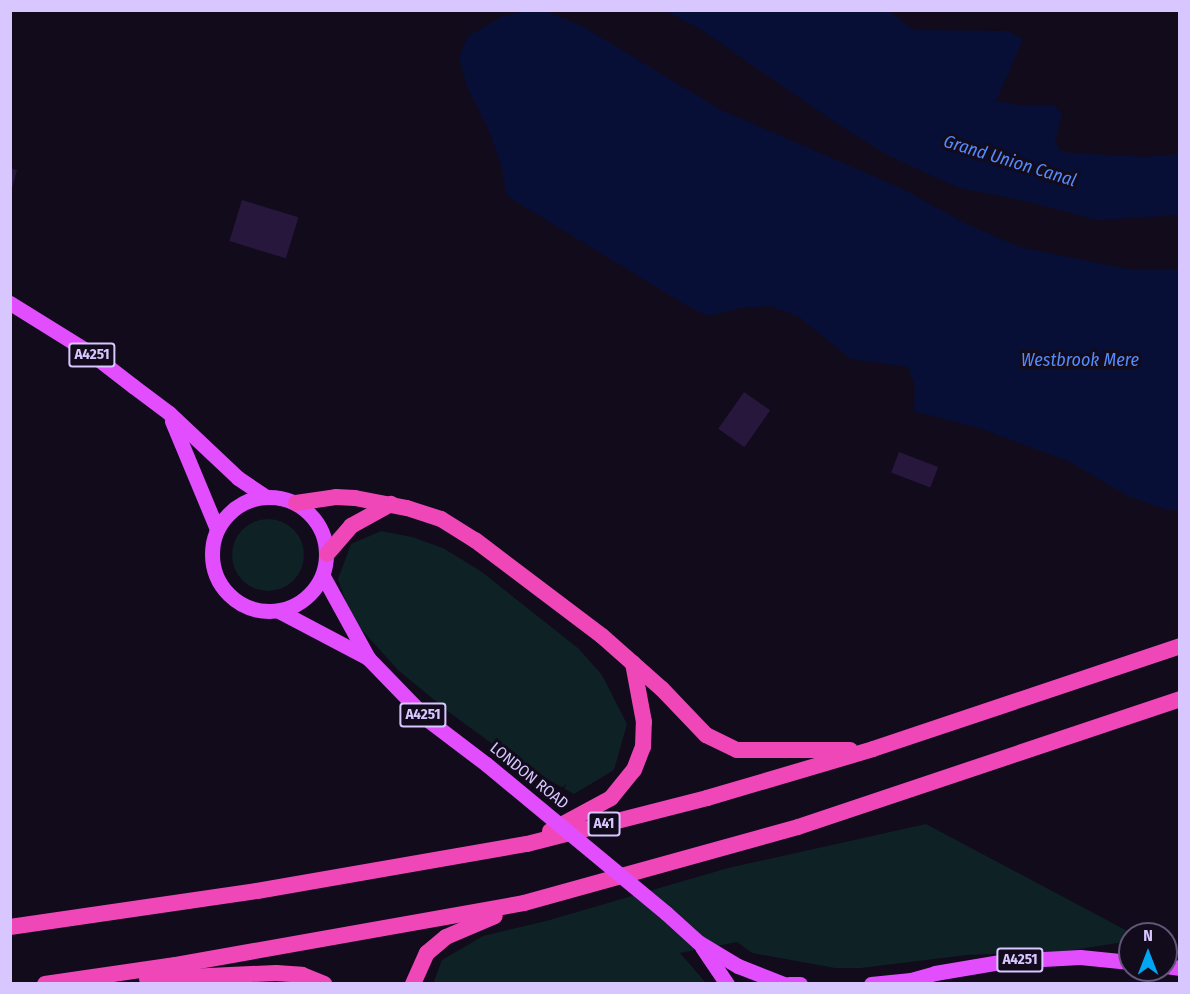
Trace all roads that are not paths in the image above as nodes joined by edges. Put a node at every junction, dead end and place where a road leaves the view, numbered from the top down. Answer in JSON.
{"nodes":[{"id":1,"x":10,"y":303,"type":"edge"},
{"id":2,"x":169,"y":413,"type":"junction"},
{"id":3,"x":266,"y":496,"type":"junction"},
{"id":4,"x":296,"y":503,"type":"junction"},
{"id":5,"x":391,"y":504,"type":"junction"},
{"id":6,"x":217,"y":529,"type":"junction"},
{"id":7,"x":327,"y":554,"type":"junction"},
{"id":8,"x":323,"y":576,"type":"junction"},
{"id":9,"x":279,"y":611,"type":"junction"},
{"id":10,"x":1179,"y":646,"type":"edge"},
{"id":11,"x":368,"y":658,"type":"junction"},
{"id":12,"x":633,"y":663,"type":"junction"},
{"id":13,"x":1179,"y":699,"type":"edge"},
{"id":14,"x":873,"y":749,"type":"junction"},
{"id":15,"x":527,"y":844,"type":"junction"},
{"id":16,"x":524,"y":903,"type":"junction"},
{"id":17,"x":10,"y":927,"type":"edge"},
{"id":18,"x":698,"y":942,"type":"junction"},
{"id":19,"x":1118,"y":961,"type":"edge"},
{"id":20,"x":908,"y":982,"type":"edge"},
{"id":21,"x":51,"y":983,"type":"edge"},
{"id":22,"x":45,"y":984,"type":"edge"},
{"id":23,"x":324,"y":984,"type":"edge"},
{"id":24,"x":413,"y":984,"type":"edge"},
{"id":25,"x":727,"y":984,"type":"edge"},
{"id":26,"x":784,"y":984,"type":"edge"},
{"id":27,"x":789,"y":984,"type":"edge"},
{"id":28,"x":800,"y":984,"type":"edge"},
{"id":29,"x":871,"y":984,"type":"edge"}],
"edges":[{"from":1,"to":2,"type":"main road","number":"A4251"},
{"from":2,"to":3,"type":"main road","number":"A4251"},
{"from":2,"to":6,"type":"main road"},
{"from":3,"to":4,"type":"main road"},
{"from":3,"to":6,"type":"main road"},
{"from":4,"to":5,"type":"highway"},
{"from":4,"to":7,"type":"main road"},
{"from":5,"to":7,"type":"highway"},
{"from":5,"to":12,"type":"highway"},
{"from":6,"to":9,"type":"main road"},
{"from":7,"to":8,"type":"main road"},
{"from":8,"to":9,"type":"main road"},
{"from":8,"to":11,"type":"main road","name":"LONDON ROAD","number":"A4251"},
{"from":9,"to":11,"type":"main road","name":"LONDON ROAD","number":"A4251"},
{"from":10,"to":14,"type":"highway","number":"A41"},
{"from":11,"to":18,"type":"main road","name":"LONDON ROAD","number":"A4251","bridge":true},
{"from":12,"to":14,"type":"highway"},
{"from":12,"to":15,"type":"highway"},
{"from":13,"to":16,"type":"highway"},
{"from":14,"to":15,"type":"highway","number":"A41"},
{"from":15,"to":17,"type":"highway","number":"A41"},
{"from":16,"to":21,"type":"highway"},
{"from":16,"to":24,"type":"highway"},
{"from":18,"to":25,"type":"main road","name":"LONDON ROAD","number":"A4251"},
{"from":18,"to":26,"type":"main road","name":"LONDON ROAD","number":"A4251"},
{"from":19,"to":20,"type":"main road","number":"A4251"},
{"from":20,"to":29,"type":"main road","number":"A4251"},
{"from":21,"to":22,"type":"highway"},
{"from":21,"to":23,"type":"highway"},
{"from":27,"to":28,"type":"main road"}]}
